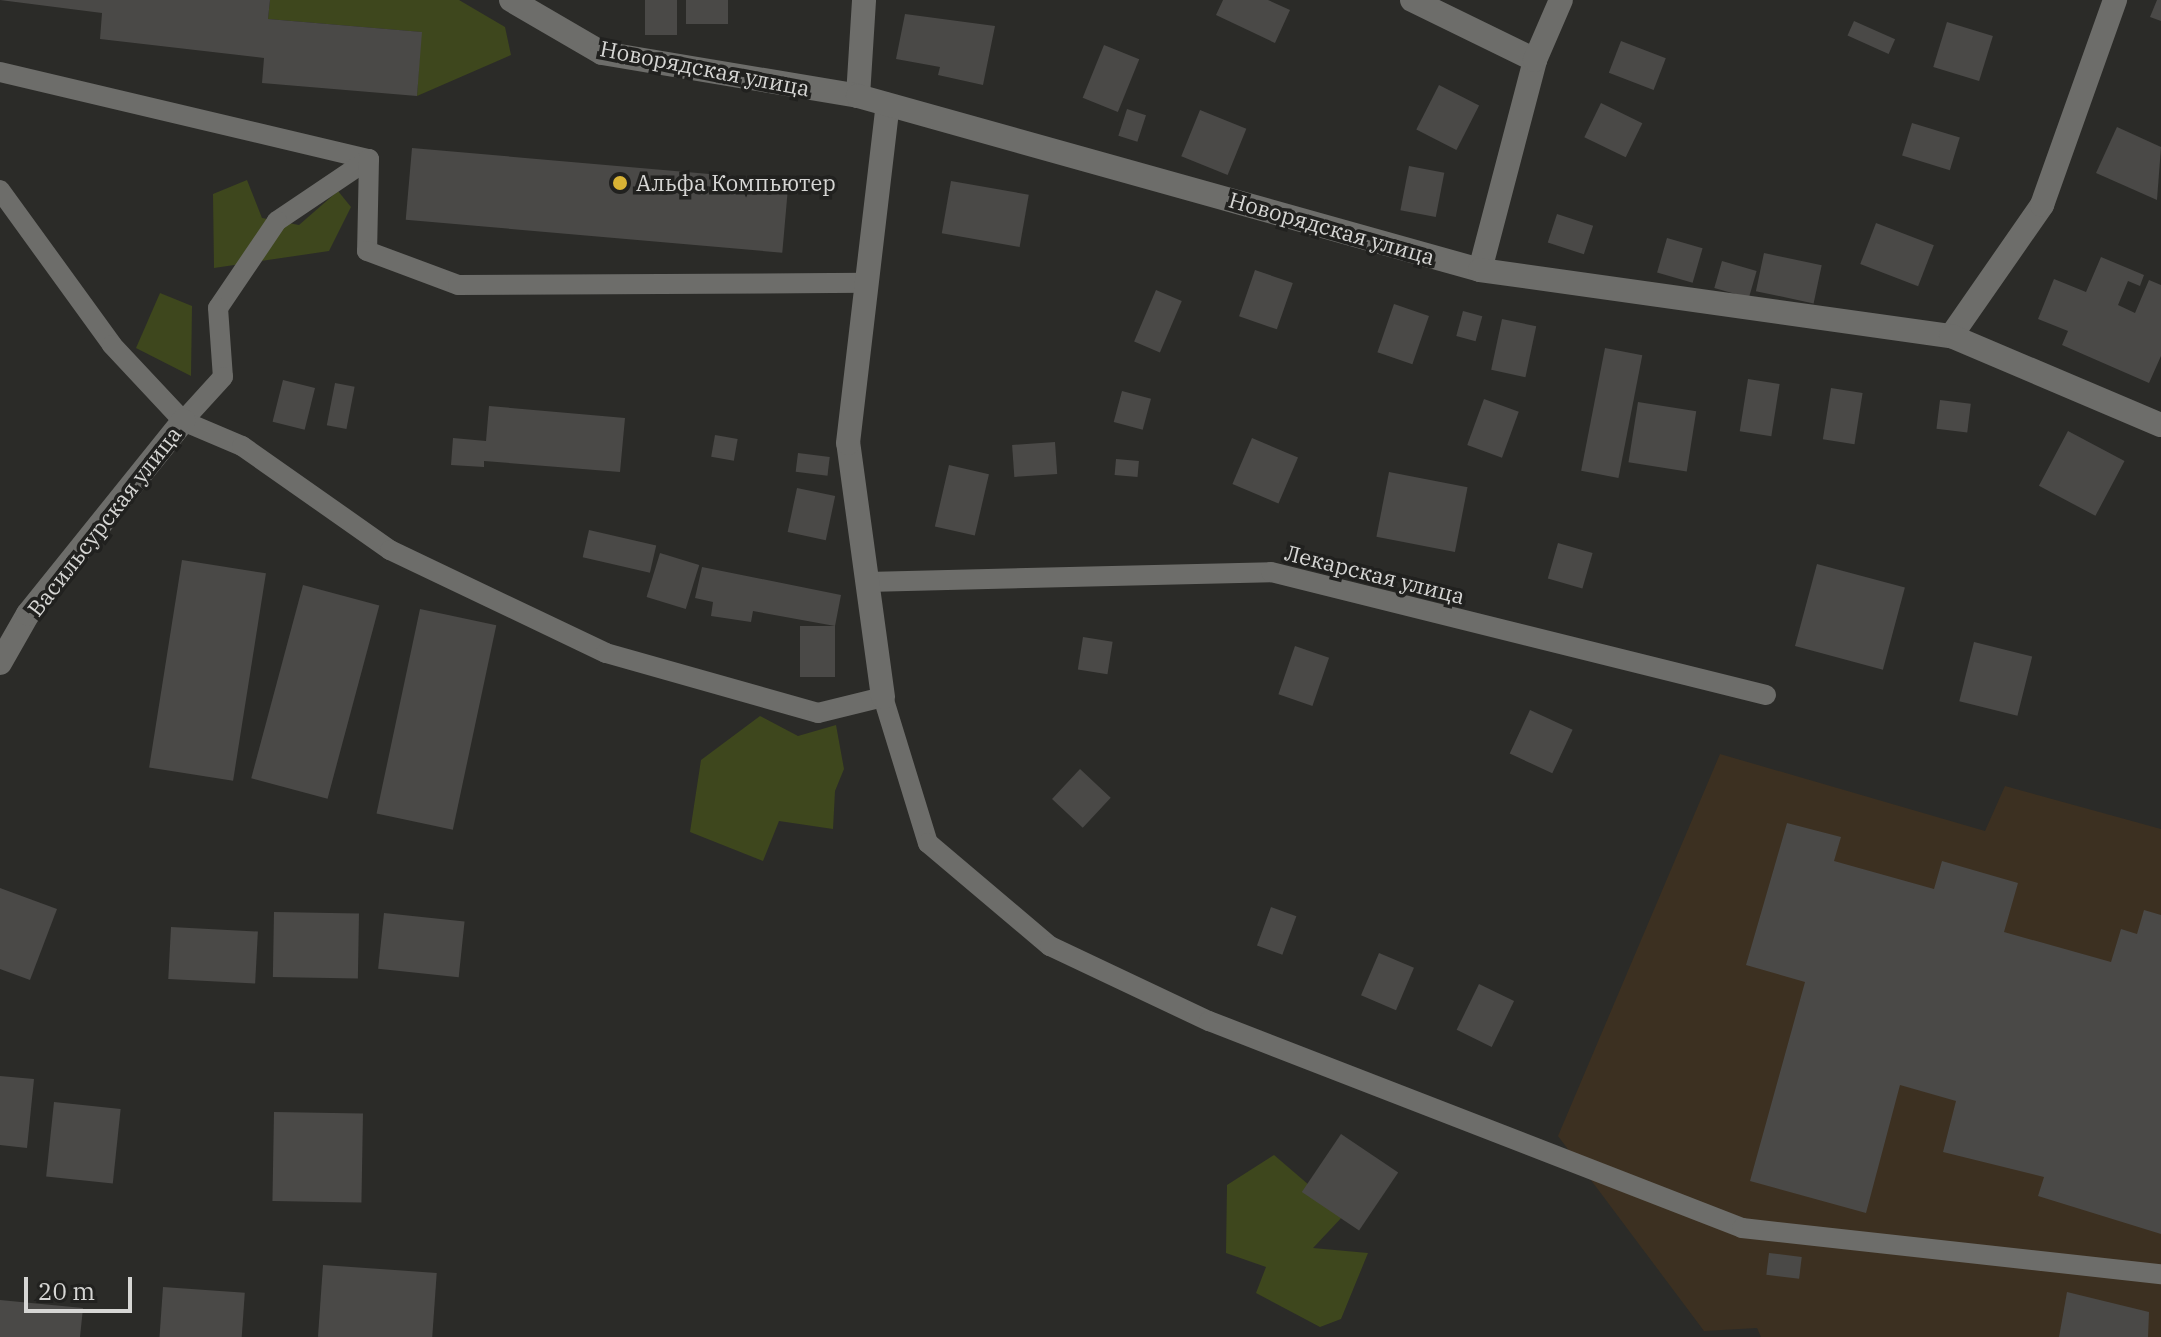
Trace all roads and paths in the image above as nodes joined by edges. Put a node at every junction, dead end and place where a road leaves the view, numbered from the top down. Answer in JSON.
{"nodes":[{"id":1,"x":511,"y":0,"type":"edge"},
{"id":2,"x":864,"y":0,"type":"edge"},
{"id":3,"x":1412,"y":0,"type":"edge"},
{"id":4,"x":1561,"y":0,"type":"edge"},
{"id":5,"x":2115,"y":0,"type":"edge"},
{"id":6,"x":1535,"y":60,"type":"junction"},
{"id":7,"x":0,"y":72,"type":"edge"},
{"id":8,"x":858,"y":96,"type":"junction"},
{"id":9,"x":888,"y":105,"type":"junction"},
{"id":10,"x":369,"y":159,"type":"junction"},
{"id":11,"x":0,"y":190,"type":"edge"},
{"id":12,"x":1480,"y":270,"type":"junction"},
{"id":13,"x":867,"y":283,"type":"junction"},
{"id":14,"x":1951,"y":336,"type":"junction"},
{"id":15,"x":183,"y":421,"type":"junction"},
{"id":16,"x":2161,"y":425,"type":"edge"},
{"id":17,"x":867,"y":582,"type":"junction"},
{"id":18,"x":0,"y":663,"type":"edge"},
{"id":19,"x":1766,"y":695,"type":"dead end"},
{"id":20,"x":883,"y":697,"type":"junction"},
{"id":21,"x":2161,"y":1274,"type":"edge"}],
"edges":[{"from":1,"to":8,"type":"street","name":"Новорядская улица"},
{"from":2,"to":8,"type":"street"},
{"from":3,"to":6,"type":"street"},
{"from":4,"to":6,"type":"street"},
{"from":5,"to":14,"type":"street"},
{"from":6,"to":12,"type":"street"},
{"from":7,"to":10,"type":"lane"},
{"from":8,"to":9,"type":"street","name":"Новорядская улица"},
{"from":9,"to":12,"type":"street","name":"Новорядская улица"},
{"from":9,"to":13,"type":"street"},
{"from":10,"to":13,"type":"lane"},
{"from":10,"to":15,"type":"lane"},
{"from":11,"to":15,"type":"lane"},
{"from":12,"to":14,"type":"street","name":"Новорядская улица"},
{"from":13,"to":17,"type":"street"},
{"from":14,"to":16,"type":"street","name":"Новорядская улица"},
{"from":15,"to":18,"type":"street","name":"Васильсурская улица"},
{"from":15,"to":20,"type":"lane"},
{"from":17,"to":19,"type":"lane","name":"Лекарская улица"},
{"from":17,"to":20,"type":"street"},
{"from":20,"to":21,"type":"lane"}]}
